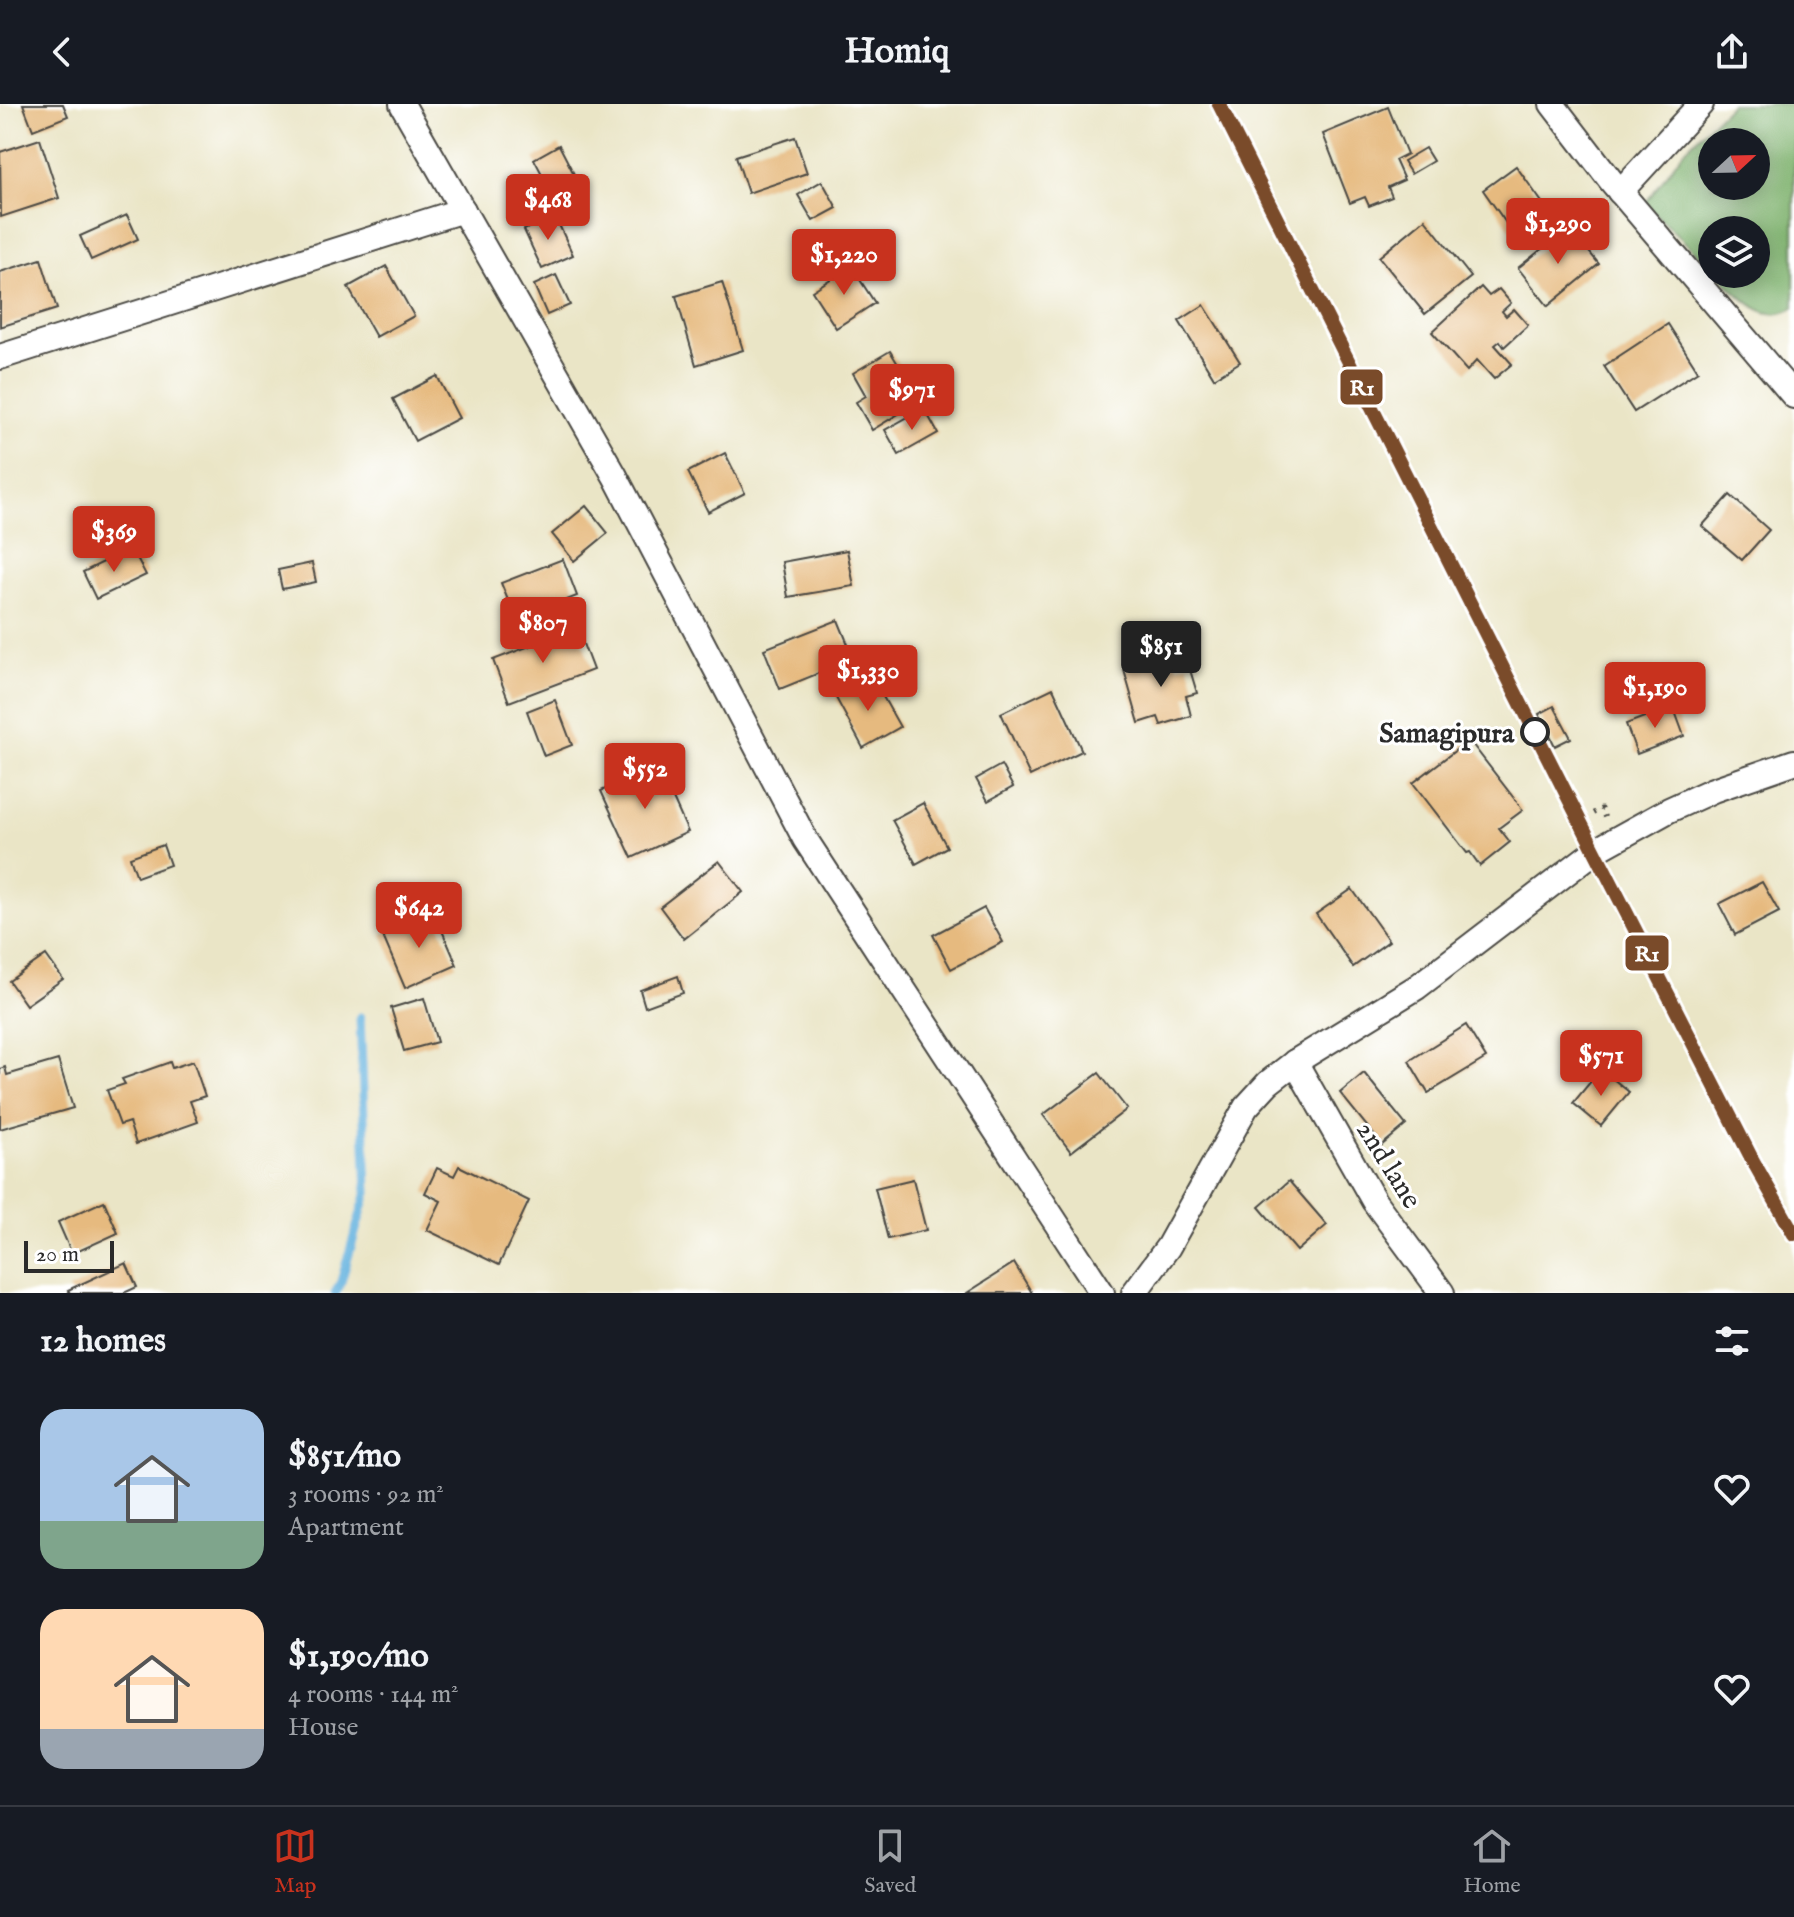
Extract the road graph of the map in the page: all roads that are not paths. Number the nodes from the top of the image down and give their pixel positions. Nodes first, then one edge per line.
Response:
1 (402, 104) edge
2 (1552, 104) edge
3 (1701, 104) edge
4 (1620, 192) junction
5 (463, 210) junction
6 (0, 357) edge
7 (1794, 396) edge
8 (1794, 762) edge
9 (1295, 1062) junction
10 (1102, 1293) edge
11 (1134, 1293) edge
12 (1442, 1293) edge

1 - 5 street
2 - 4 street
3 - 4 street
4 - 7 street
5 - 6 street
5 - 10 street
8 - 9 street
9 - 11 street
9 - 12 street, 2nd lane

